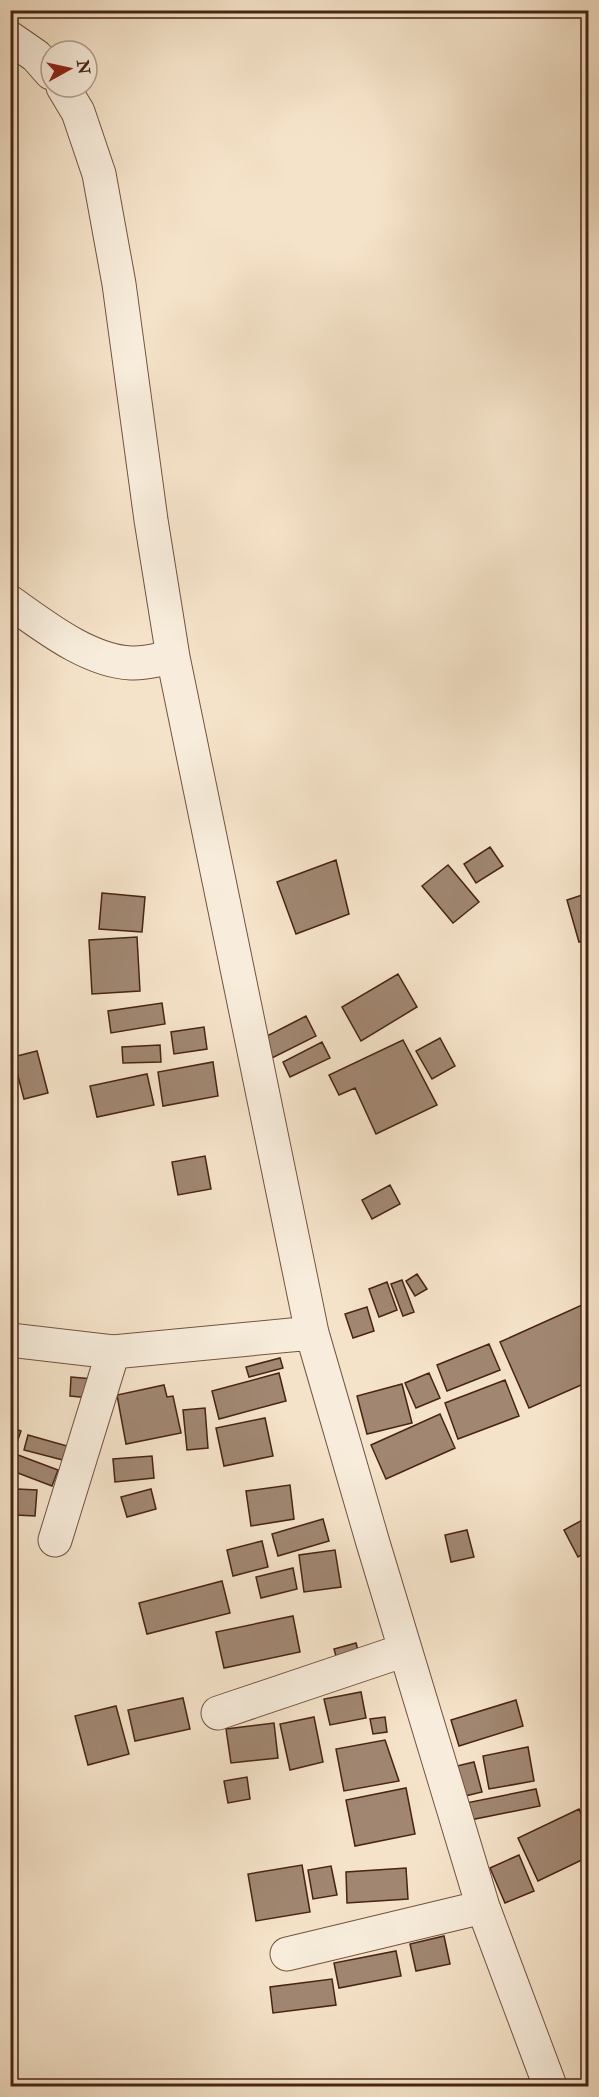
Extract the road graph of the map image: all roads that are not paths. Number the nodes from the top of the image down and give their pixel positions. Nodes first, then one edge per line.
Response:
1 (10, 38) edge
2 (39, 59) edge
3 (70, 99) edge
4 (10, 602) edge
5 (173, 657) junction
6 (312, 1333) junction
7 (10, 1340) edge
8 (113, 1352) junction
9 (55, 1540) dead end
10 (405, 1650) junction
11 (218, 1713) dead end
12 (483, 1906) junction
13 (287, 1954) dead end
14 (550, 2086) edge

1 - 2 street
3 - 5 street
4 - 5 street
5 - 6 street
6 - 8 street
6 - 10 street
7 - 8 street
8 - 9 street
10 - 11 street
10 - 12 street
12 - 13 street
12 - 14 street

